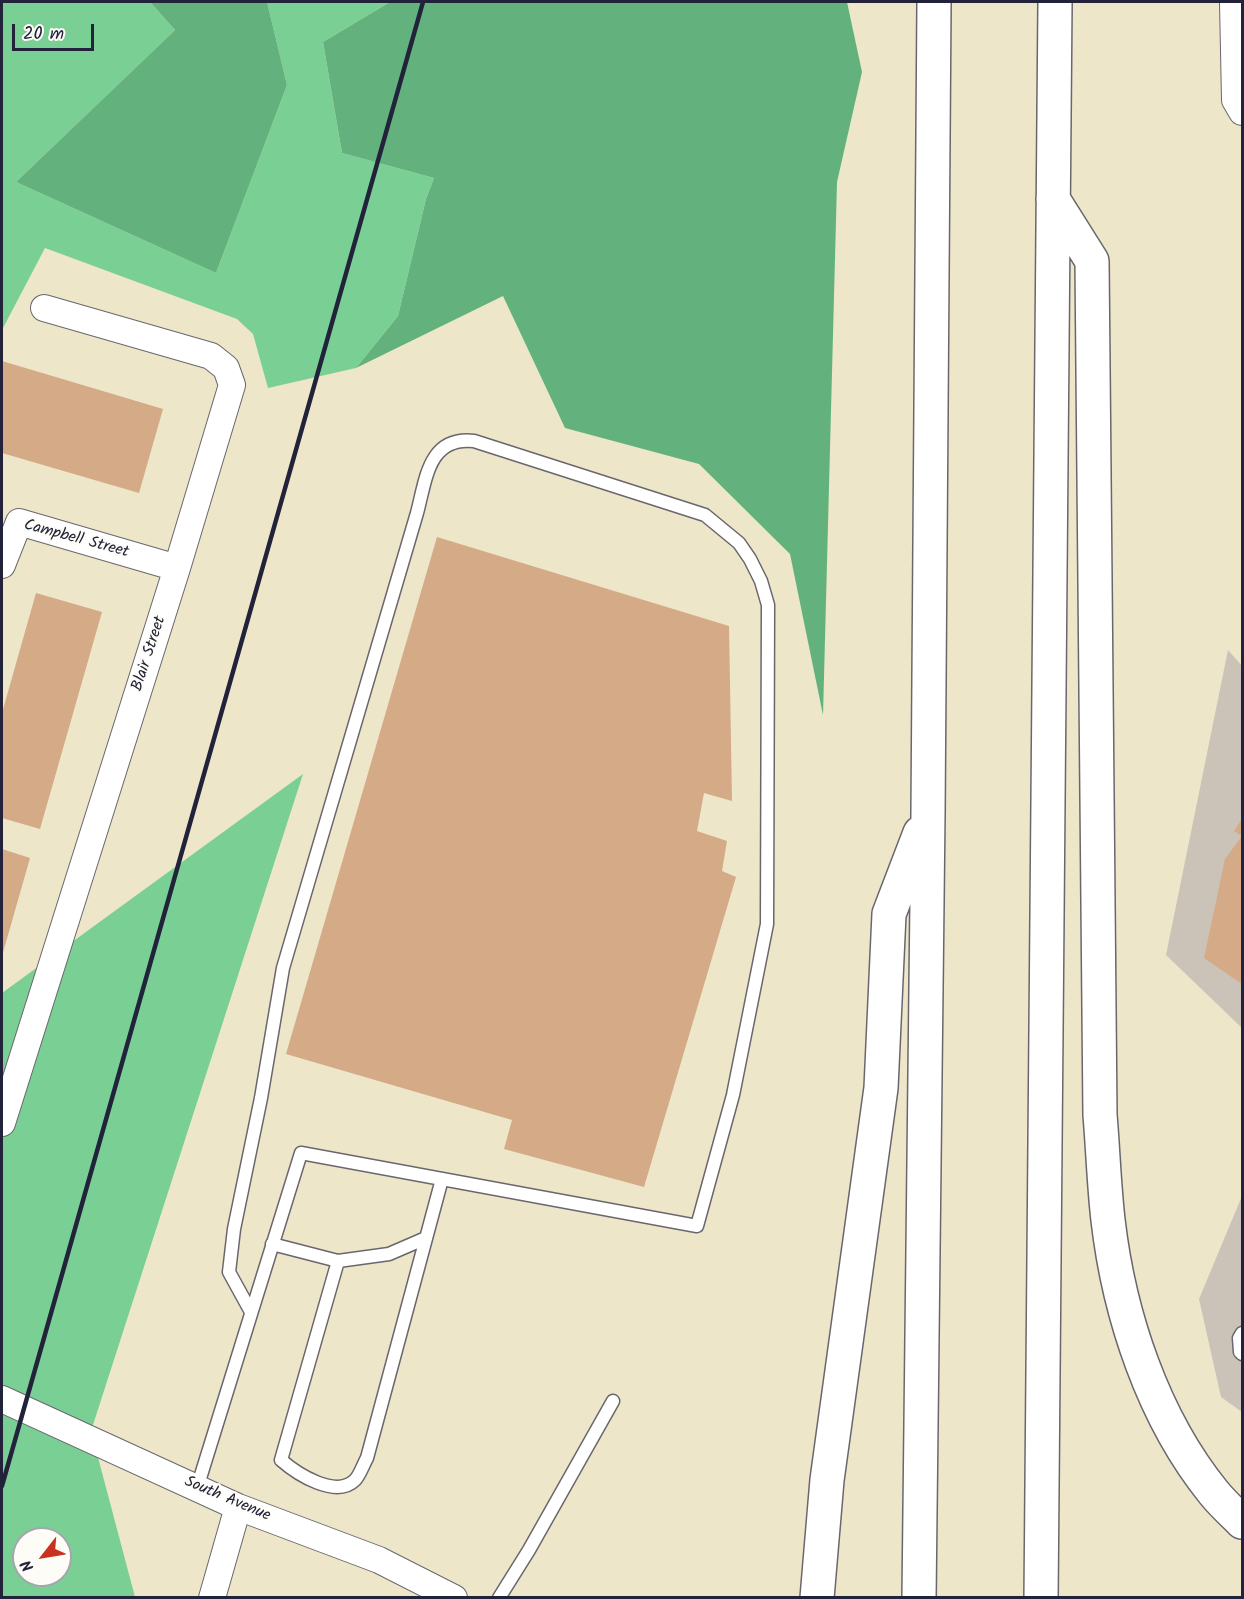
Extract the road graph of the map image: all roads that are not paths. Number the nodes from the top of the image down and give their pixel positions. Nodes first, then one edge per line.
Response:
1 (934, 2) edge
2 (1055, 2) edge
3 (1233, 2) edge
4 (1242, 112) edge
5 (1053, 199) junction
6 (44, 308) dead end
7 (2, 565) edge
8 (177, 568) junction
9 (928, 813) junction
10 (2, 1123) edge
11 (442, 1179) junction
12 (426, 1238) junction
13 (272, 1244) junction
14 (338, 1262) junction
15 (251, 1312) junction
16 (1242, 1333) edge
17 (1242, 1354) edge
18 (2, 1399) edge
19 (613, 1401) dead end
20 (197, 1488) junction
21 (238, 1507) junction
22 (1242, 1522) edge
23 (212, 1598) edge
24 (454, 1598) edge
25 (500, 1598) edge
26 (817, 1598) edge
27 (919, 1598) edge
28 (1041, 1598) edge

1 - 9 highway
2 - 5 highway
3 - 4 street
5 - 22 highway
5 - 28 highway
6 - 8 street, Blair Street
7 - 8 street, Campbell Street
8 - 10 street, Blair Street
9 - 26 highway
9 - 27 highway
11 - 12 lane
11 - 13 lane
11 - 15 lane
12 - 14 lane
12 - 14 lane
13 - 14 lane
13 - 15 lane
15 - 20 lane
16 - 17 lane
18 - 20 street, South Avenue
19 - 25 lane
20 - 21 street, South Avenue
21 - 23 street
21 - 24 street, South Avenue

